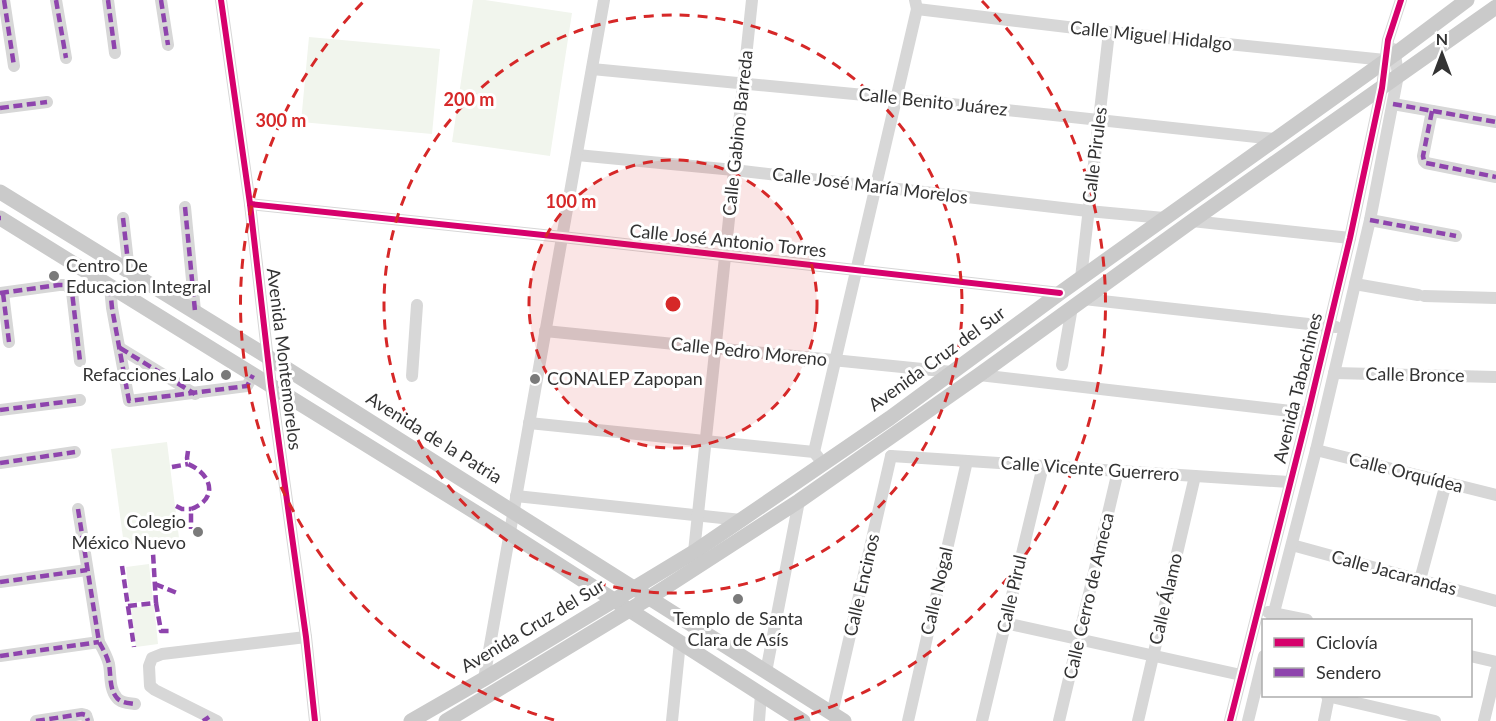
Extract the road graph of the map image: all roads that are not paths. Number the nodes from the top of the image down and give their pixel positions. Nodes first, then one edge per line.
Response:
1 (4, 0) edge
2 (56, 0) edge
3 (108, 0) edge
4 (161, 0) edge
5 (221, 0) edge
6 (604, 0) edge
7 (753, 0) edge
8 (1401, 0) edge
9 (1467, 0) edge
10 (916, 4) edge
11 (1496, 7) edge
12 (1109, 32) junction
13 (168, 45) dead end
14 (1390, 51) junction
15 (115, 53) dead end
16 (66, 58) dead end
17 (14, 66) dead end
18 (592, 69) junction
19 (1398, 75) junction
20 (744, 83) junction
21 (1382, 88) junction
22 (896, 98) junction
23 (47, 102) dead end
24 (1393, 104) junction
25 (0, 108) edge
26 (1432, 111) junction
27 (1099, 120) junction
28 (1496, 122) edge
29 (1274, 139) junction
30 (577, 154) junction
31 (734, 170) junction
32 (1496, 177) edge
33 (875, 187) junction
34 (0, 192) edge
35 (250, 204) junction
36 (184, 207) dead end
37 (1088, 211) junction
38 (0, 218) edge
39 (123, 218) dead end
40 (1164, 218) junction
41 (1370, 220) junction
42 (1192, 221) junction
43 (1456, 236) dead end
44 (562, 237) junction
45 (1350, 238) junction
46 (725, 256) junction
47 (856, 270) junction
48 (129, 271) junction
49 (1081, 278) junction
50 (1355, 284) junction
51 (110, 286) junction
52 (2, 293) edge
53 (1060, 293) junction
54 (1496, 298) edge
55 (1078, 303) junction
56 (417, 305) dead end
57 (195, 311) junction
58 (1329, 326) junction
59 (1345, 328) junction
60 (545, 331) junction
61 (9, 342) dead end
62 (120, 348) junction
63 (716, 348) junction
64 (268, 357) junction
65 (80, 361) dead end
66 (835, 361) junction
67 (1062, 364) dead end
68 (952, 372) junction
69 (1334, 373) junction
70 (254, 375) junction
71 (979, 375) junction
72 (412, 376) dead end
73 (1496, 377) edge
74 (271, 386) junction
75 (195, 394) junction
76 (80, 400) dead end
77 (0, 410) edge
78 (1308, 413) junction
79 (529, 423) junction
80 (705, 441) junction
81 (878, 446) junction
82 (1316, 450) junction
83 (75, 452) dead end
84 (891, 456) junction
85 (818, 458) junction
86 (967, 461) junction
87 (0, 463) edge
88 (1043, 466) junction
89 (1118, 471) junction
90 (1195, 476) junction
91 (1289, 482) junction
92 (1446, 483) junction
93 (1496, 495) edge
94 (799, 501) junction
95 (515, 503) junction
96 (78, 508) dead end
97 (698, 516) junction
98 (741, 520) junction
99 (509, 533) junction
100 (1292, 544) junction
101 (694, 552) junction
102 (87, 570) junction
103 (1420, 580) junction
104 (0, 582) edge
105 (633, 589) junction
106 (649, 598) junction
107 (614, 600) junction
108 (1496, 601) edge
109 (1258, 609) junction
110 (630, 610) junction
111 (1273, 617) edge
112 (1290, 619) edge
113 (1005, 623) junction
114 (306, 637) junction
115 (1079, 639) junction
116 (99, 642) junction
117 (680, 642) junction
118 (0, 656) edge
119 (1153, 656) junction
120 (1472, 656) edge
121 (1496, 662) edge
122 (1496, 671) edge
123 (766, 672) junction
124 (1241, 675) junction
125 (484, 679) junction
126 (1261, 680) edge
127 (761, 694) junction
128 (1328, 697) edge
129 (1331, 697) edge
130 (135, 704) dead end
131 (466, 715) edge
132 (838, 717) edge
133 (1404, 718) edge
134 (81, 719) edge
135 (210, 720) edge
136 (36, 721) edge
137 (315, 721) edge
138 (411, 721) edge
139 (446, 721) edge
140 (672, 721) edge
141 (759, 721) edge
142 (803, 721) edge
143 (908, 721) edge
144 (982, 721) edge
145 (1059, 721) edge
146 (1138, 721) edge
147 (1230, 721) edge
148 (1248, 721) edge
149 (1324, 721) edge
150 (1435, 721) edge
151 (1484, 721) edge

1 - 17 street
2 - 16 street
3 - 15 street
4 - 13 street
5 - 35 street, Avenida Montemorelos
6 - 18 street
7 - 20 street, Calle Gabino Barreda
8 - 14 street
9 - 14 main road, Avenida Cruz del Sur
10 - 12 street, Calle Miguel Hidalgo
10 - 22 street
11 - 19 main road, Avenida Cruz del Sur
12 - 14 street, Calle Miguel Hidalgo
12 - 27 street, Calle Pirules
14 - 19 street, Avenida Tabachines
14 - 21 street, Avenida Tabachines
14 - 29 main road, Avenida Cruz del Sur
18 - 20 street, Calle Benito Juárez
18 - 30 street
19 - 21 main road, Avenida Cruz del Sur
19 - 24 street, Avenida Tabachines
20 - 22 street, Calle Benito Juárez
20 - 31 street, Calle Gabino Barreda
21 - 42 main road, Avenida Cruz del Sur
21 - 45 street, Avenida Tabachines
22 - 27 street, Calle Benito Juárez
22 - 33 street
23 - 25 street
24 - 26 street
24 - 41 street, Avenida Tabachines
26 - 28 street
26 - 32 street
27 - 29 street, Calle Benito Juárez
27 - 37 street, Calle Pirules
29 - 40 main road, Avenida Cruz del Sur
30 - 31 street, Calle José María Morelos
30 - 44 street
31 - 33 street, Calle José María Morelos
31 - 46 street, Calle Gabino Barreda
33 - 37 street, Calle José María Morelos
33 - 47 street
34 - 48 main road, Avenida de la Patria
35 - 44 street, Calle José Antonio Torres
35 - 64 street, Avenida Montemorelos
36 - 57 street
37 - 40 street, Calle José María Morelos
37 - 49 street, Calle Pirules
38 - 51 main road
39 - 48 street
40 - 49 main road, Avenida Cruz del Sur
41 - 43 street
41 - 50 street, Avenida Tabachines
42 - 45 street
42 - 55 main road, Avenida Cruz del Sur
44 - 46 street, Calle José Antonio Torres
44 - 60 street
45 - 58 street, Avenida Tabachines
46 - 47 street, Calle José Antonio Torres
46 - 63 street, Calle Gabino Barreda
47 - 53 street, Calle José Antonio Torres
47 - 66 street
48 - 57 main road, Avenida de la Patria
49 - 53 main road, Avenida Cruz del Sur
50 - 54 street
50 - 59 street, Avenida Tabachines
51 - 62 street
51 - 70 main road
52 - 61 street
52 - 65 street
53 - 68 main road, Avenida Cruz del Sur
55 - 58 street
55 - 67 street
55 - 71 main road, Avenida Cruz del Sur
56 - 72 street
57 - 64 main road, Avenida de la Patria
58 - 59 street
58 - 78 street, Avenida Tabachines
59 - 69 street, Avenida Tabachines
60 - 63 street, Calle Pedro Moreno
60 - 79 street
62 - 75 street
62 - 75 street
63 - 66 street, Calle Pedro Moreno
63 - 80 street, Calle Gabino Barreda
64 - 74 street, Avenida Montemorelos
64 - 95 main road, Avenida de la Patria
66 - 68 street, Calle Pedro Moreno
66 - 85 street
68 - 85 main road, Avenida Cruz del Sur
69 - 73 street, Calle Bronce
69 - 82 street, Avenida Tabachines
70 - 74 main road
70 - 75 street
71 - 78 street
71 - 81 main road, Avenida Cruz del Sur
74 - 99 main road
74 - 114 street, Avenida Montemorelos
76 - 77 street
78 - 91 street, Avenida Tabachines
79 - 80 street
79 - 95 street
80 - 85 street
80 - 97 street, Calle Gabino Barreda
81 - 84 street
81 - 94 main road, Avenida Cruz del Sur
82 - 92 street, Calle Orquídea
82 - 100 street, Avenida Tabachines
83 - 87 street
84 - 86 street, Calle Vicente Guerrero
84 - 132 street, Calle Encinos
85 - 98 main road, Avenida Cruz del Sur
86 - 88 street, Calle Vicente Guerrero
86 - 143 street, Calle Nogal
88 - 89 street, Calle Vicente Guerrero
88 - 113 street, Calle Pirul
89 - 90 street, Calle Vicente Guerrero
89 - 115 street, Calle Cerro de Ameca
90 - 91 street, Calle Vicente Guerrero
90 - 119 street, Calle Álamo
91 - 109 street, Avenida Tabachines
92 - 93 street, Calle Orquídea
92 - 103 street
94 - 106 main road, Avenida Cruz del Sur
94 - 123 street
95 - 97 street
95 - 99 street
95 - 105 main road, Avenida de la Patria
96 - 102 street
97 - 98 street
97 - 101 street, Calle Gabino Barreda
98 - 101 main road, Avenida Cruz del Sur
99 - 107 main road
99 - 125 street
100 - 103 street, Calle Jacarandas
100 - 111 street, Avenida Tabachines
101 - 105 main road, Avenida Cruz del Sur
102 - 104 street
102 - 116 street
103 - 108 street, Calle Jacarandas
105 - 106 main road, Avenida de la Patria
105 - 107 main road, Avenida Cruz del Sur
106 - 110 main road, Avenida Cruz del Sur
106 - 123 main road, Avenida de la Patria
107 - 110 main road
107 - 125 main road, Avenida Cruz del Sur
109 - 111 street
109 - 124 street, Avenida Tabachines
110 - 117 main road
110 - 131 main road, Avenida Cruz del Sur
111 - 112 street
113 - 115 street
113 - 144 street, Calle Pirul
114 - 135 street
114 - 137 street, Avenida Montemorelos
115 - 119 street
115 - 145 street, Calle Cerro de Ameca
116 - 118 street
116 - 130 street
117 - 127 main road
117 - 140 street
119 - 124 street
119 - 146 street, Calle Álamo
120 - 121 street
122 - 151 street
123 - 132 main road, Avenida de la Patria
124 - 147 street, Avenida Tabachines
125 - 138 main road, Avenida Cruz del Sur
126 - 148 street
127 - 141 street
127 - 142 main road
128 - 149 street
129 - 133 street
131 - 139 main road, Avenida Cruz del Sur
133 - 150 street
134 - 136 street

